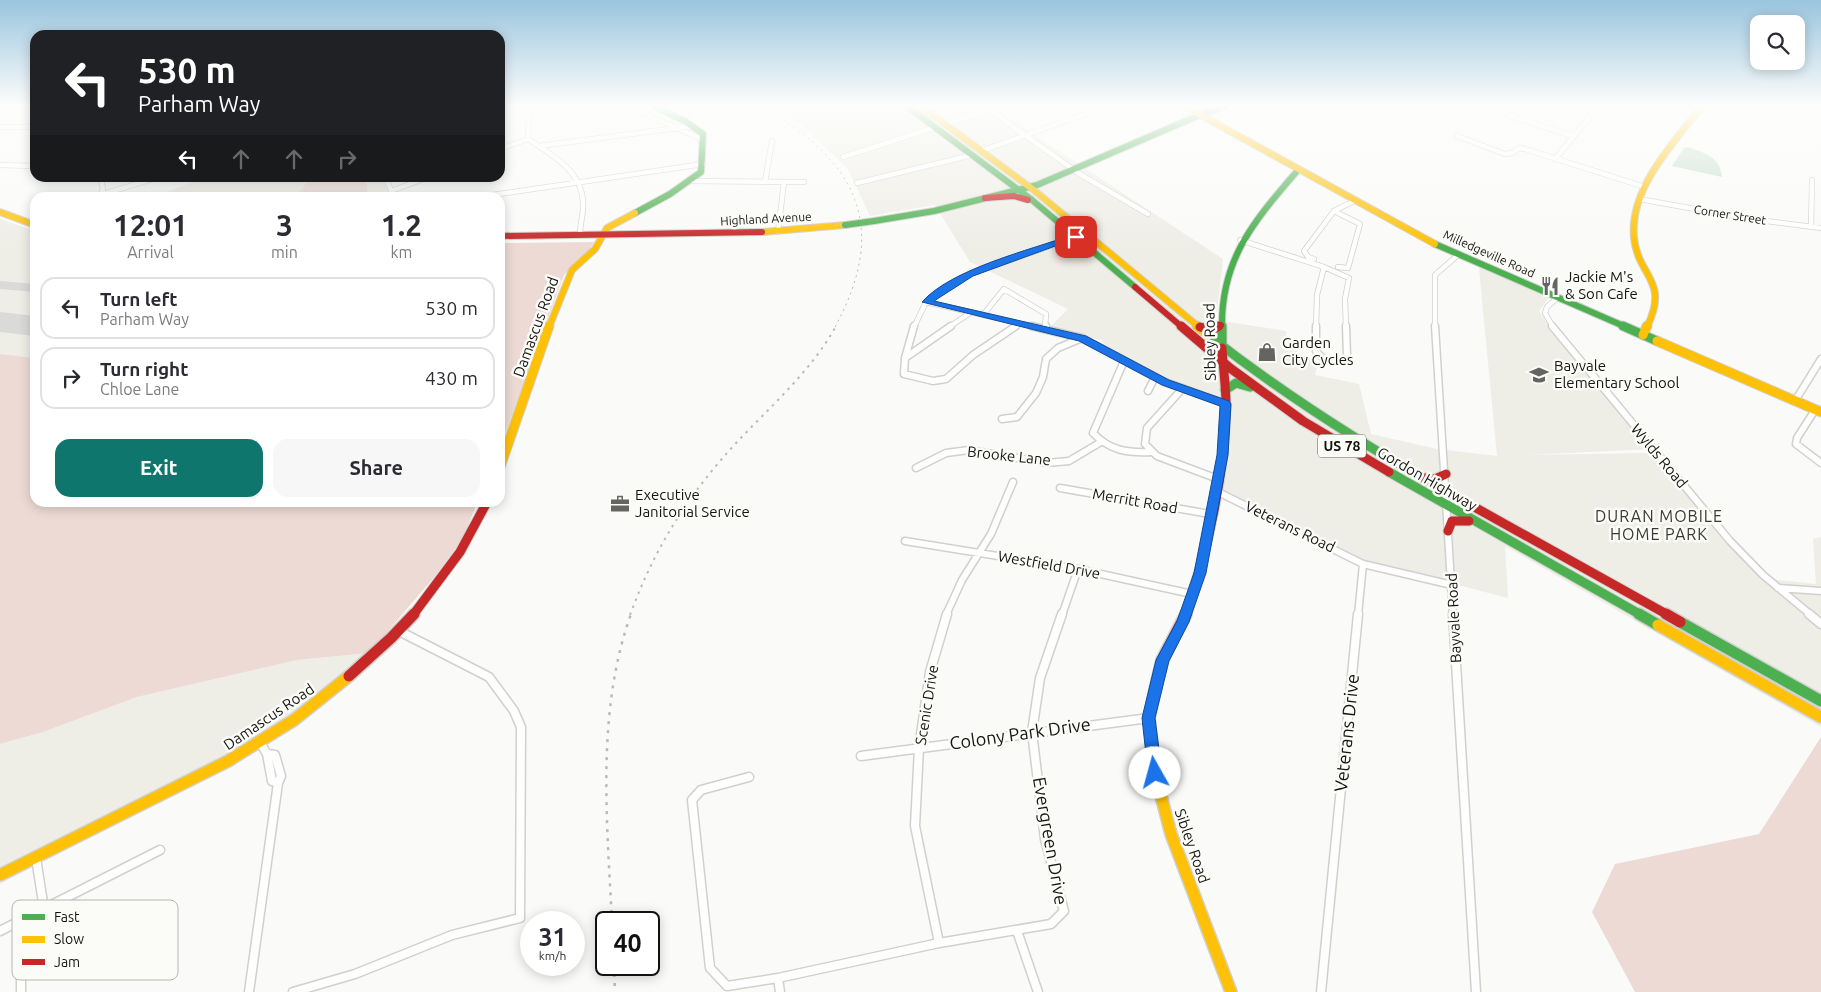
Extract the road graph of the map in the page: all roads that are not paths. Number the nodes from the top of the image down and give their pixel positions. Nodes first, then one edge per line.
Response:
1 (548, 153) edge
2 (703, 153) edge
3 (770, 153) edge
4 (855, 153) edge
5 (984, 153) edge
6 (1052, 153) edge
7 (1114, 153) edge
8 (1268, 153) edge
9 (1538, 153) edge
10 (1559, 153) edge
11 (1669, 153) edge
12 (972, 154) joint
13 (843, 157) dead end
14 (1555, 159) junction
15 (703, 164) junction
16 (0, 165) edge
17 (30, 166) edge
18 (1075, 170) junction
19 (1298, 170) junction
20 (1812, 180) dead end
21 (578, 181) junction
22 (690, 181) junction
23 (143, 182) edge
24 (388, 182) edge
25 (415, 182) edge
26 (765, 182) junction
27 (784, 182) junction
28 (804, 182) dead end
29 (857, 183) dead end
30 (1029, 187) junction
31 (1645, 187) junction
32 (1018, 189) junction
33 (391, 191) joint
34 (111, 192) edge
35 (505, 193) edge
36 (985, 198) junction
37 (1639, 199) junction
38 (1354, 201) junction
39 (1038, 205) junction
40 (1334, 211) junction
41 (0, 212) edge
42 (1148, 214) dead end
43 (30, 223) edge
44 (1811, 226) junction
45 (1821, 228) edge
46 (778, 232) junction
47 (580, 234) junction
48 (602, 234) junction
49 (505, 236) edge
50 (1076, 237) junction
51 (1240, 240) junction
52 (1458, 255) junction
53 (1324, 267) junction
54 (1557, 298) junction
55 (926, 302) junction
56 (970, 314) junction
57 (983, 315) junction
58 (1020, 324) junction
59 (1196, 325) junction
60 (1222, 325) junction
61 (1045, 329) junction
62 (1643, 335) junction
63 (1082, 338) junction
64 (1222, 347) junction
65 (905, 358) junction
66 (1821, 360) edge
67 (1124, 361) junction
68 (1223, 361) junction
69 (1154, 377) junction
70 (1183, 388) junction
71 (1225, 390) junction
72 (1148, 391) dead end
73 (1265, 394) junction
74 (1795, 401) junction
75 (1226, 404) junction
76 (1818, 411) edge
77 (1002, 419) dead end
78 (1100, 442) junction
79 (1151, 452) junction
80 (505, 454) edge
81 (1821, 463) edge
82 (916, 468) dead end
83 (1446, 474) junction
84 (1419, 476) junction
85 (1218, 478) junction
86 (1013, 482) dead end
87 (1060, 488) dead end
88 (1216, 491) junction
89 (1446, 492) junction
90 (1447, 506) junction
91 (485, 507) edge
92 (1210, 514) junction
93 (1483, 526) junction
94 (1448, 531) junction
95 (905, 541) dead end
96 (980, 553) junction
97 (1364, 564) junction
98 (1078, 569) junction
99 (1452, 585) junction
100 (1778, 588) junction
101 (1821, 591) edge
102 (1192, 594) junction
103 (1821, 624) edge
104 (399, 631) junction
105 (1821, 701) edge
106 (1821, 717) edge
107 (1148, 718) junction
108 (1032, 732) junction
109 (260, 742) junction
110 (920, 748) junction
111 (861, 756) dead end
112 (749, 776) dead end
113 (160, 850) dead end
114 (36, 858) junction
115 (0, 875) edge
116 (43, 900) edge
117 (62, 900) edge
118 (12, 925) edge
119 (0, 931) edge
120 (1017, 931) junction
121 (939, 943) junction
122 (778, 978) junction
123 (249, 992) edge
124 (293, 992) edge
125 (780, 992) edge
126 (1038, 992) edge
127 (1231, 992) edge
128 (1320, 992) edge
129 (1476, 992) edge

1 - 21 street
2 - 15 main road
3 - 26 street
4 - 13 street
5 - 30 main road, Gordon Highway / US 78
6 - 18 street
7 - 18 main road, Highland Avenue
8 - 19 main road, Milledgeville Road
9 - 14 street
10 - 14 street
11 - 31 main road
12 - 29 street
12 - 32 main road, Gordon Highway / US 78
14 - 31 street
15 - 21 street
15 - 22 main road
16 - 17 street
18 - 30 main road, Highland Avenue
18 - 42 street
19 - 38 main road, Milledgeville Road
19 - 51 main road, Sibley Road
20 - 44 street
21 - 35 street
21 - 47 street
22 - 26 street
22 - 48 main road
23 - 34 street
24 - 33 street
25 - 33 street
26 - 27 street
27 - 28 street
27 - 46 street
30 - 32 main road, Highland Avenue
30 - 59 main road, Gordon Highway / US 78
31 - 37 main road
32 - 36 main road, Highland Avenue
32 - 39 main road, Gordon Highway / US 78
36 - 39 main road
36 - 46 main road, Highland Avenue, bridge
37 - 44 street, Corner Street
37 - 62 main road
38 - 40 street
38 - 52 main road, Milledgeville Road
39 - 50 main road, Gordon Highway / US 78
40 - 40 street
41 - 43 main road
44 - 45 street, Corner Street
46 - 48 main road, Highland Avenue
47 - 48 main road, Highland Avenue
47 - 49 main road, Highland Avenue
48 - 80 main road, Damascus Road
50 - 55 street
50 - 68 main road, Gordon Highway / US 78
51 - 53 street
51 - 60 main road, Sibley Road
52 - 54 main road, Milledgeville Road
52 - 83 street, Bayvale Road
53 - 53 street
54 - 62 main road, Milledgeville Road
54 - 100 street, Wylds Road
55 - 56 street
55 - 65 street
56 - 57 street
56 - 65 street
57 - 58 street
57 - 61 street
58 - 61 street
58 - 65 street
59 - 60 main road
59 - 64 main road, Gordon Highway / US 78
60 - 64 main road, Sibley Road
61 - 63 street
62 - 74 main road, Milledgeville Road
63 - 67 street
63 - 77 street
64 - 68 main road, Sibley Road
64 - 84 main road, Gordon Highway / US 78
66 - 74 street
67 - 69 street
67 - 78 street
68 - 71 main road, Sibley Road
68 - 73 main road, Gordon Highway / US 78
69 - 70 street
69 - 72 street
70 - 75 street
70 - 79 street
71 - 73 main road
71 - 75 main road, Sibley Road
73 - 90 main road, Gordon Highway / US 78
74 - 76 main road, Milledgeville Road
75 - 85 main road, Sibley Road
76 - 81 street
78 - 79 street
78 - 82 street, Brooke Lane
79 - 85 street
83 - 84 main road
83 - 89 street, Bayvale Road
84 - 89 main road, Gordon Highway / US 78
85 - 88 main road, Sibley Road
86 - 96 street, Scenic Drive
87 - 92 street, Merritt Road
88 - 92 main road, Sibley Road
88 - 97 street, Veterans Road
89 - 90 street, Bayvale Road
89 - 105 main road, Gordon Highway / US 78
90 - 93 main road, Gordon Highway / US 78
90 - 94 street, Bayvale Road
91 - 104 main road, Damascus Road
92 - 102 main road, Sibley Road
93 - 94 main road
93 - 106 main road, Gordon Highway / US 78
94 - 99 street, Bayvale Road
95 - 96 street, Westfield Drive
96 - 98 street, Westfield Drive
96 - 110 street, Scenic Drive
97 - 99 street
97 - 128 street, Veterans Drive
98 - 102 street, Westfield Drive
98 - 108 street, Evergreen Drive
99 - 129 street, Bayvale Road
100 - 101 street
100 - 103 street, Wylds Road
102 - 107 main road, Sibley Road
104 - 109 main road, Damascus Road
104 - 124 street
107 - 108 street, Colony Park Drive
107 - 127 main road, Sibley Road
108 - 110 street, Colony Park Drive
108 - 120 street, Evergreen Drive
109 - 114 main road, Damascus Road
109 - 123 street
110 - 111 street, Colony Park Drive
110 - 121 street, Scenic Drive
112 - 122 street, Evergreen Drive
113 - 117 street
114 - 115 main road, Damascus Road
114 - 116 street
118 - 119 street
120 - 121 street, Evergreen Drive
120 - 126 street
121 - 122 street, Evergreen Drive
122 - 125 street

